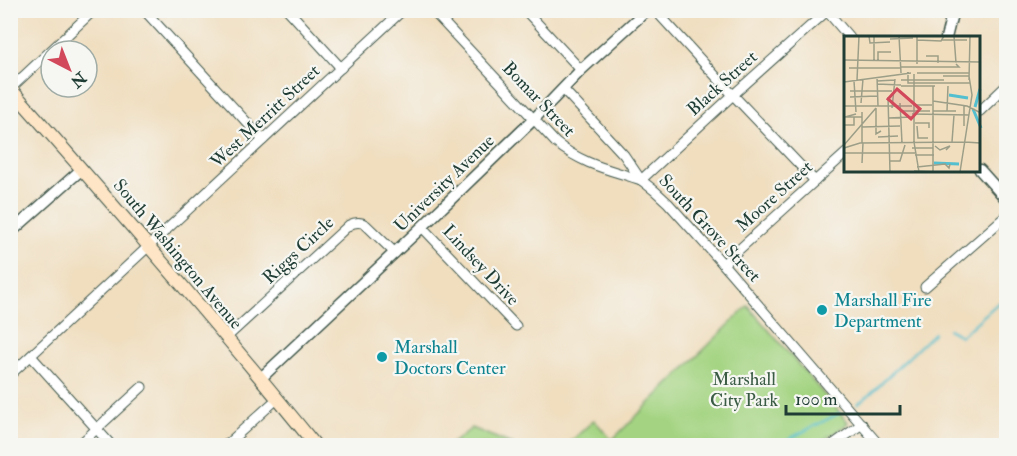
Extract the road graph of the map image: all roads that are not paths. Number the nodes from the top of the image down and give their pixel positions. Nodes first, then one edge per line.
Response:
1 (94, 10) edge
2 (144, 10) edge
3 (288, 10) edge
4 (402, 10) edge
5 (432, 10) edge
6 (525, 10) edge
7 (647, 10) edge
8 (655, 10) edge
9 (953, 10) edge
10 (826, 11) edge
11 (848, 36) edge
12 (946, 36) edge
13 (341, 68) junction
14 (581, 70) junction
15 (1006, 86) edge
16 (10, 88) edge
17 (562, 89) junction
18 (733, 95) junction
19 (981, 110) edge
20 (534, 119) junction
21 (263, 140) junction
22 (844, 155) edge
23 (82, 169) junction
24 (981, 171) edge
25 (640, 180) junction
26 (815, 181) junction
27 (1006, 199) edge
28 (1006, 216) edge
29 (423, 227) junction
30 (10, 233) edge
31 (149, 246) junction
32 (395, 253) junction
33 (723, 264) junction
34 (926, 287) dead end
35 (516, 326) dead end
36 (226, 338) junction
37 (31, 356) junction
38 (10, 375) edge
39 (261, 378) junction
40 (142, 387) dead end
41 (278, 398) junction
42 (862, 424) junction
43 (97, 428) junction
44 (78, 446) edge
45 (112, 446) edge
46 (225, 446) edge
47 (316, 446) edge
48 (831, 446) edge
49 (880, 446) edge

1 - 16 street
2 - 21 street
3 - 13 street
4 - 13 street, West Merritt Street
5 - 20 street, Bomar Street
6 - 14 street
7 - 14 street, University Avenue
8 - 18 street
9 - 12 street
10 - 11 street
10 - 18 street, Black Street
13 - 21 street, West Merritt Street
14 - 17 street, University Avenue
15 - 19 street
16 - 23 main road, South Washington Avenue
17 - 20 street, University Avenue
17 - 25 street, South Grove Street
18 - 25 street, Black Street
18 - 26 street
20 - 25 street, Bomar Street
20 - 29 street, University Avenue
21 - 31 street, West Merritt Street
22 - 26 street, Moore Street
23 - 30 street
23 - 31 main road, South Washington Avenue
24 - 27 street
25 - 33 street, South Grove Street
26 - 33 street, Moore Street
28 - 34 street
29 - 32 street, University Avenue
29 - 35 street, Lindsey Drive
31 - 36 main road, South Washington Avenue
31 - 37 street, West Merritt Street
32 - 36 street, Riggs Circle
32 - 39 street, University Avenue
33 - 42 street, South Grove Street
36 - 39 main road, South Washington Avenue
37 - 38 street, West Merritt Street
37 - 43 street
39 - 41 main road, South Washington Avenue
40 - 43 street
41 - 46 street
41 - 47 main road, South Washington Avenue
42 - 48 street
42 - 49 street, South Grove Street
43 - 44 street
43 - 45 street

